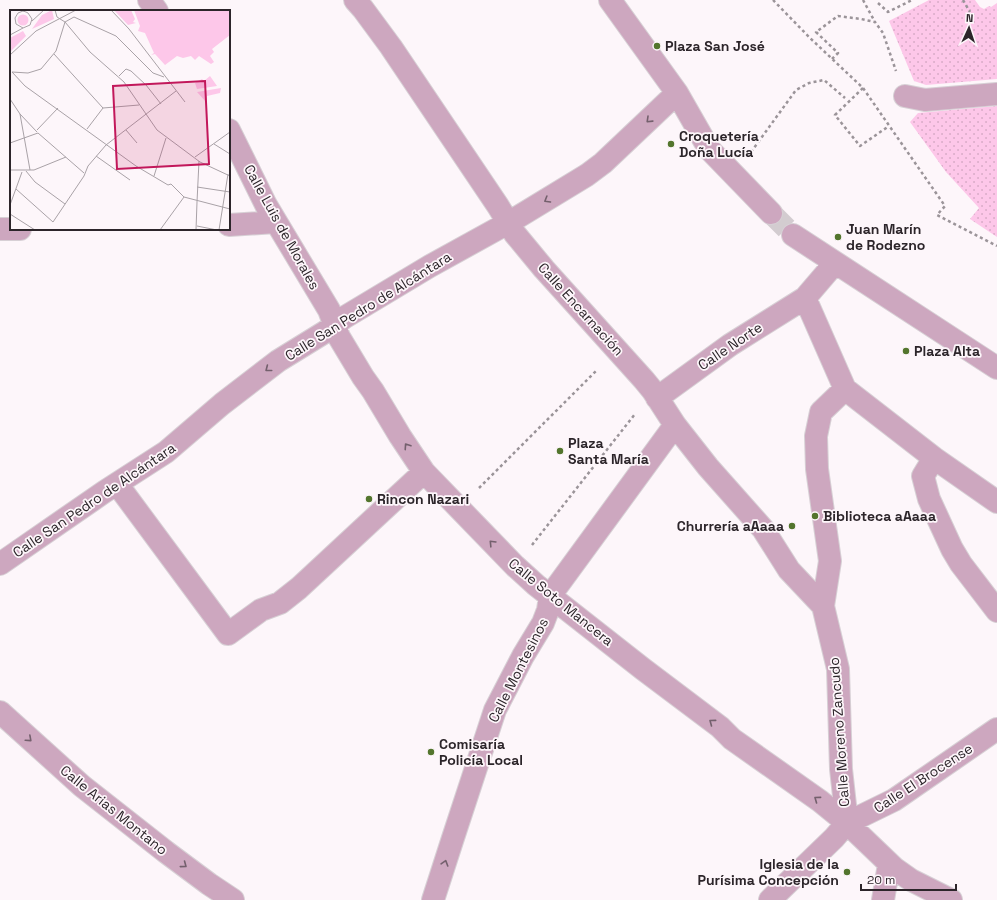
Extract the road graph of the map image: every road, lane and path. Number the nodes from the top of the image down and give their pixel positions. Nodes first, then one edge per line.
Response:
1 (149, 0) edge
2 (355, 0) edge
3 (610, 0) edge
4 (773, 0) edge
5 (864, 0) edge
6 (912, 0) edge
7 (963, 0) edge
8 (878, 3) dead end
9 (156, 10) edge
10 (970, 12) dead end
11 (875, 22) junction
12 (832, 59) junction
13 (863, 88) junction
14 (677, 93) junction
15 (997, 94) edge
16 (905, 96) joint
17 (845, 98) dead end
18 (889, 126) junction
19 (230, 132) edge
20 (732, 173) junction
21 (771, 213) tunnel mouth
22 (276, 222) junction
23 (508, 223) junction
24 (230, 226) edge
25 (793, 235) tunnel mouth
26 (997, 246) edge
27 (834, 263) junction
28 (805, 298) junction
29 (334, 324) junction
30 (997, 368) edge
31 (594, 373) dead end
32 (845, 389) junction
33 (657, 398) junction
34 (638, 410) dead end
35 (675, 425) junction
36 (934, 458) junction
37 (424, 472) junction
38 (117, 484) junction
39 (476, 492) dead end
40 (997, 502) edge
41 (528, 549) dead end
42 (0, 564) edge
43 (550, 596) junction
44 (823, 606) junction
45 (997, 611) edge
46 (0, 712) edge
47 (997, 729) edge
48 (847, 824) junction
49 (889, 864) junction
50 (233, 900) edge
51 (433, 900) edge
52 (770, 900) edge
53 (883, 900) edge
54 (951, 900) edge

1 - 9 street
2 - 23 street, Calle Encarnación
3 - 14 street
4 - 12 path
5 - 11 path
6 - 8 path
7 - 10 path
11 - 12 path
11 - 16 path
12 - 13 path
13 - 18 path
13 - 18 path
14 - 20 street
14 -> 23 street, Calle San Pedro de Alcántara
15 - 16 street
17 - 20 path
18 - 26 path
19 - 22 street, Calle Luis de Morales
20 - 21 street
22 - 24 street
22 - 29 street, Calle Luis de Morales
23 - 29 street, Calle San Pedro de Alcántara
23 - 33 street, Calle Encarnación
25 - 27 street
27 - 28 street, Calle Norte
27 - 30 street
28 - 32 street
28 - 33 street, Calle Norte
37 -> 29 street, Calle Soto Mancera
29 -> 38 street, Calle San Pedro de Alcántara
31 - 39 path
32 - 36 street
32 - 44 street, Calle Moreno Zancudo
33 - 35 street, Calle Encarnación
34 - 41 path
35 - 43 street, Calle Montesinos
35 - 44 street, Calle Encarnación
36 - 40 street
36 - 45 street
37 - 38 street
43 -> 37 street, Calle Soto Mancera
38 - 42 street, Calle San Pedro de Alcántara
48 -> 43 street, Calle Soto Mancera
51 -> 43 street, Calle Montesinos
44 - 48 street, Calle Moreno Zancudo
46 -> 50 street, Calle Arias Montano
47 - 48 street, Calle El Brocense
48 - 49 street, Calle Soto Mancera
48 - 52 street, Calle El Brocense
49 - 53 street
49 - 54 street, Calle Soto Mancera

